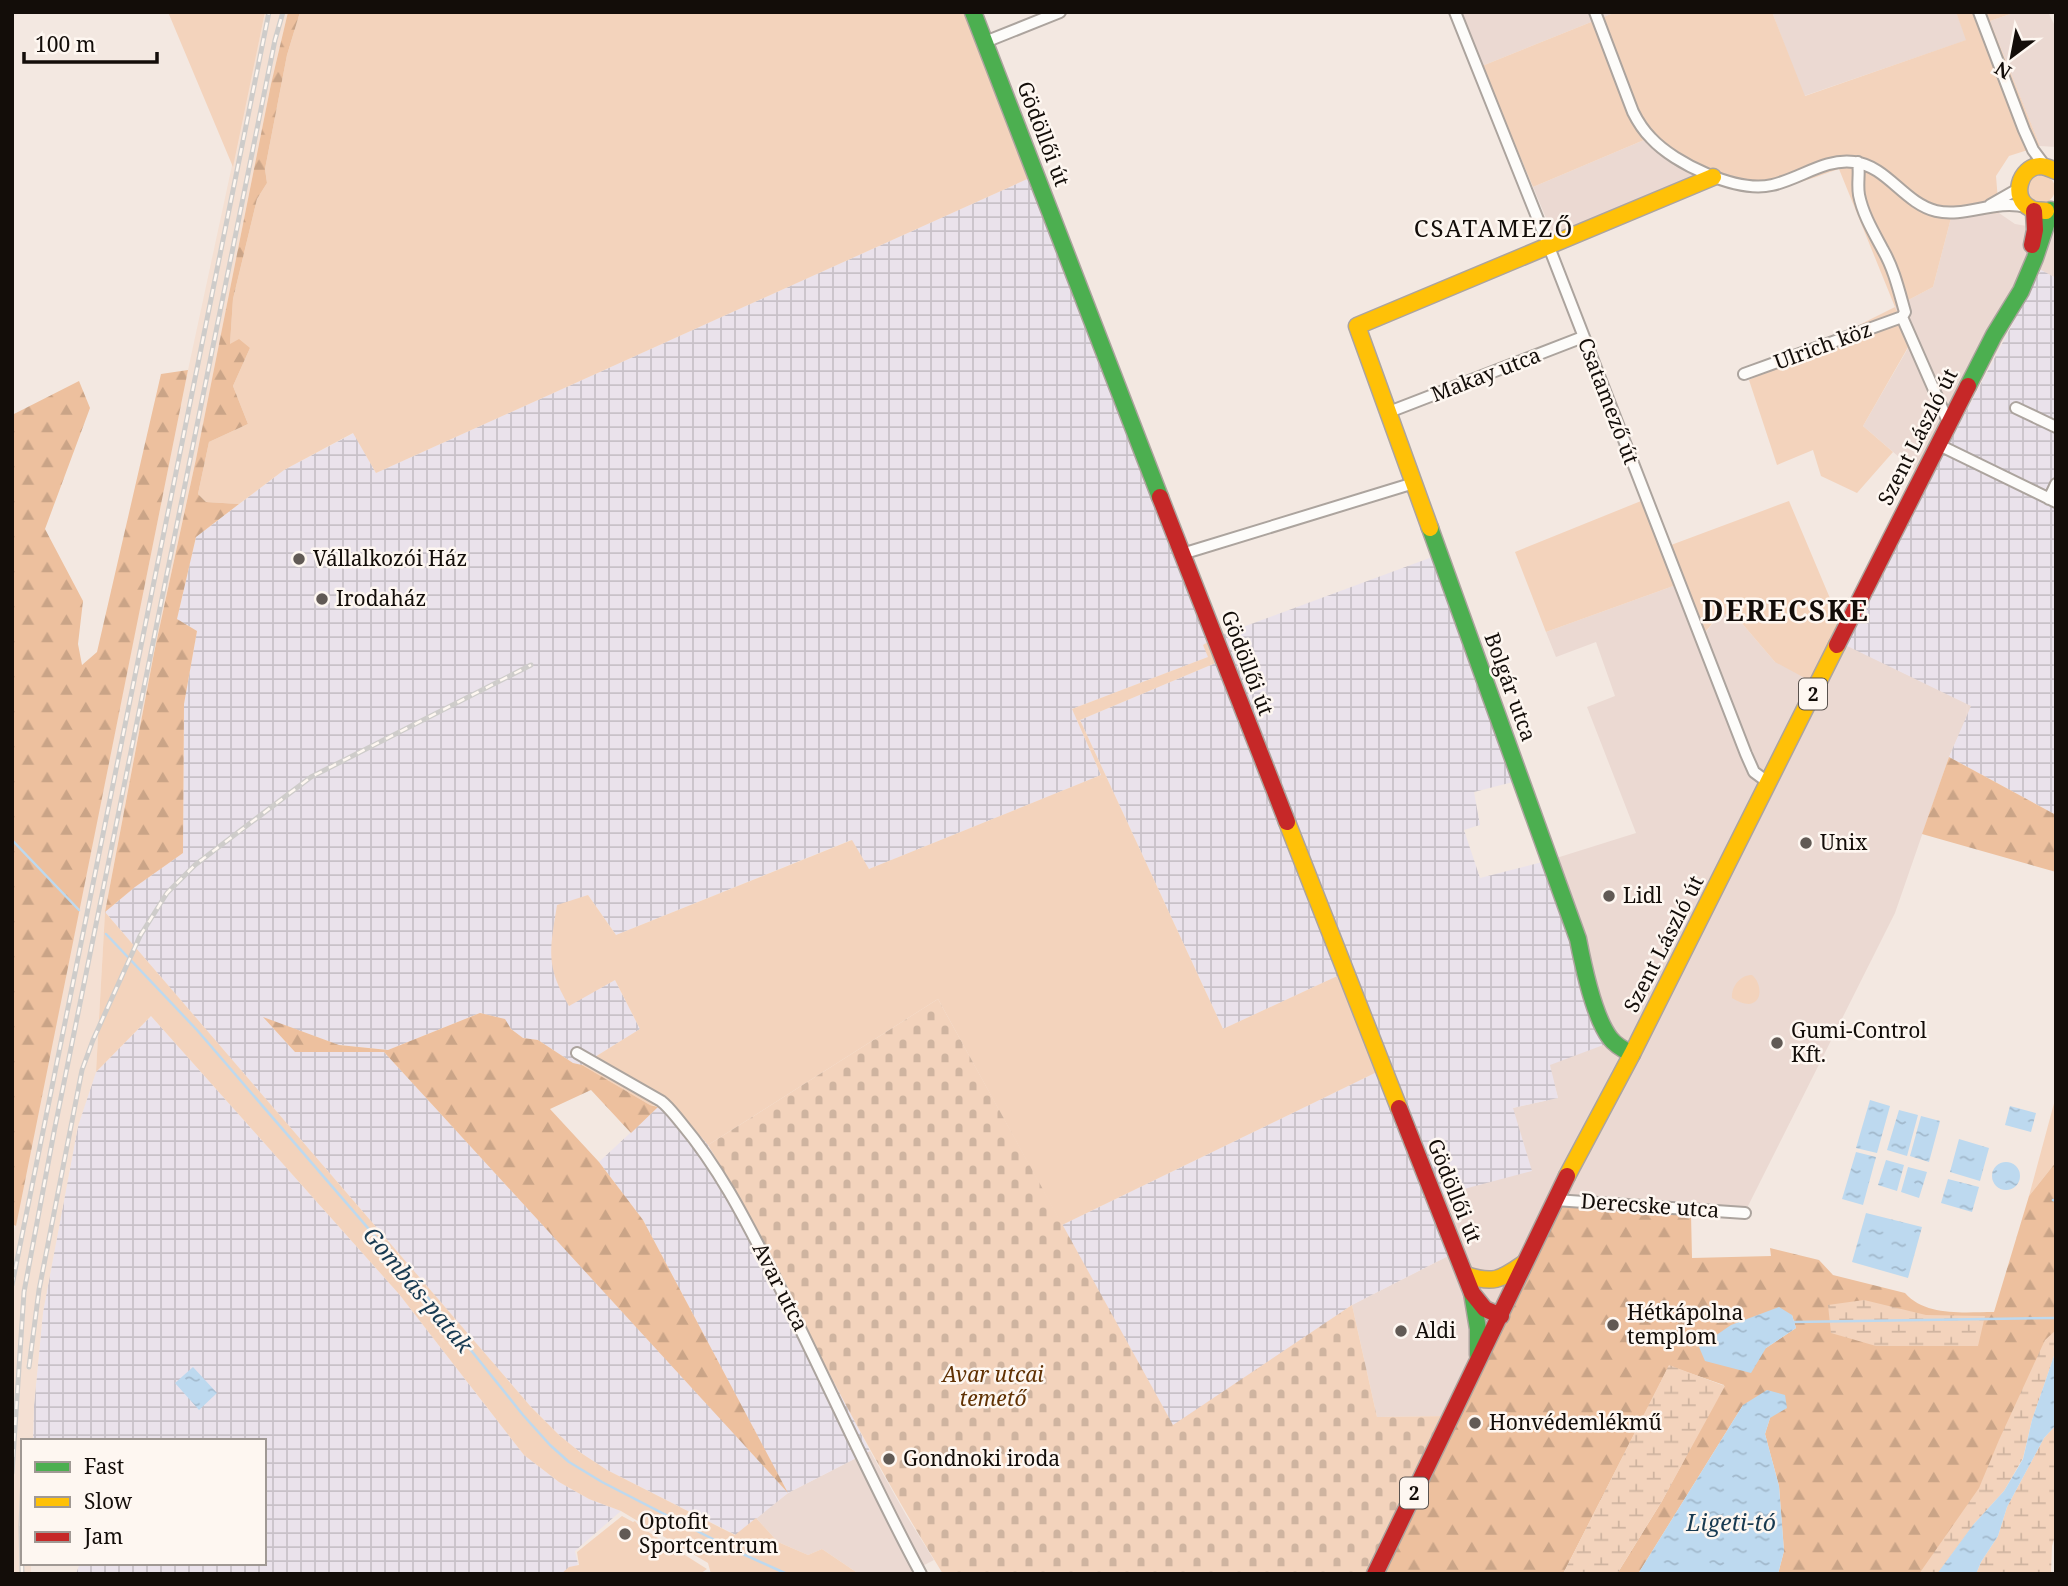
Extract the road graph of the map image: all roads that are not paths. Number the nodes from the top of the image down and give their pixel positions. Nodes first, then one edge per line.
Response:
1 (973, 12) edge
2 (1060, 12) edge
3 (1455, 12) edge
4 (1595, 12) edge
5 (1979, 12) edge
6 (985, 42) junction
7 (2024, 130) junction
8 (1858, 162) junction
9 (2052, 168) edge
10 (2027, 170) junction
11 (1713, 177) junction
12 (2018, 189) junction
13 (1989, 205) junction
14 (2053, 208) edge
15 (2032, 209) junction
16 (1549, 247) junction
17 (1902, 317) junction
18 (1994, 335) junction
19 (1583, 337) junction
20 (1744, 374) dead end
21 (2016, 408) dead end
22 (1389, 412) junction
23 (1949, 424) junction
24 (2056, 427) edge
25 (1939, 445) junction
26 (1414, 483) junction
27 (2056, 484) edge
28 (2052, 500) edge
29 (1181, 554) junction
30 (1769, 783) junction
31 (577, 1053) dead end
32 (1632, 1054) junction
33 (1555, 1200) junction
34 (1745, 1213) dead end
35 (1526, 1262) junction
36 (1466, 1275) junction
37 (1472, 1293) junction
38 (1501, 1316) junction
39 (1477, 1362) junction
40 (921, 1574) edge
41 (1375, 1574) edge

1 - 6 main road, Gödöllői út
2 - 6 street
3 - 16 street, Csatamező út
4 - 11 street
5 - 7 street
6 - 29 main road, Gödöllői út
7 - 9 street
7 - 10 street
8 - 11 street
8 - 13 street
8 - 17 street
9 - 10 main road
10 - 12 main road
11 - 16 main road
12 - 13 street
12 - 15 main road
13 - 15 street
14 - 15 main road, 2
14 - 18 main road, 2
15 - 18 main road, 2
16 - 19 street, Csatamező út
16 - 22 main road, Bolgár utca
17 - 20 street, Ulrich köz
17 - 23 street
18 - 23 main road, Szent László út / 2
19 - 22 street, Makay utca
19 - 30 street, Csatamező út
21 - 24 street
22 - 26 main road, Bolgár utca
23 - 25 main road, Szent László út / 2
25 - 28 street
25 - 30 main road, Szent László út / 2
26 - 29 street
26 - 32 main road, Bolgár utca
27 - 28 street
29 - 36 main road, Gödöllői út
30 - 32 main road, Szent László út / 2
31 - 40 street, Avar utca
32 - 33 main road, Szent László út / 2
33 - 34 street, Derecske utca
33 - 35 main road, Szent László út / 2
35 - 36 main road
35 - 38 main road, Szent László út / 2
36 - 37 main road, Gödöllői út
37 - 38 main road
37 - 39 main road, Gödöllői út
38 - 39 main road, Szent László út / 2
39 - 41 main road, Szent László út / 2

